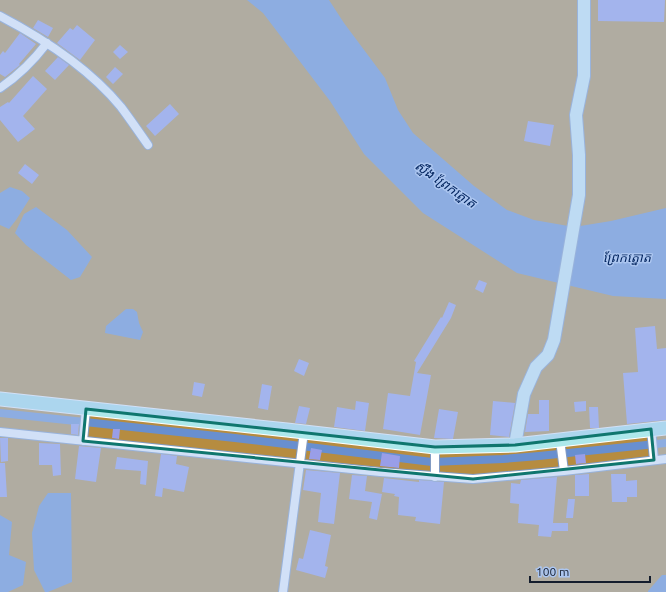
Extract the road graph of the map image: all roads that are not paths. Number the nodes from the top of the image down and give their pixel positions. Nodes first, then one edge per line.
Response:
1 (584, 0) edge
2 (0, 16) edge
3 (47, 44) junction
4 (0, 88) edge
5 (148, 145) dead end
6 (0, 399) edge
7 (86, 409) junction
8 (666, 428) edge
9 (651, 429) junction
10 (0, 432) edge
11 (304, 432) junction
12 (83, 441) junction
13 (561, 444) junction
14 (515, 445) junction
15 (435, 452) junction
16 (666, 459) edge
17 (654, 460) junction
18 (301, 461) junction
19 (563, 467) junction
20 (435, 473) junction
21 (283, 592) edge

1 - 14 street
2 - 3 street
3 - 4 street
3 - 5 street
6 - 7 main road
7 - 11 main road
7 - 12 street
8 - 9 main road
9 - 13 main road
9 - 17 street
10 - 12 street
11 - 15 main road
11 - 18 street
12 - 18 street
13 - 14 main road
13 - 19 street
14 - 15 main road
15 - 20 street
16 - 17 street
17 - 19 street
18 - 20 street
18 - 21 street
19 - 20 street

